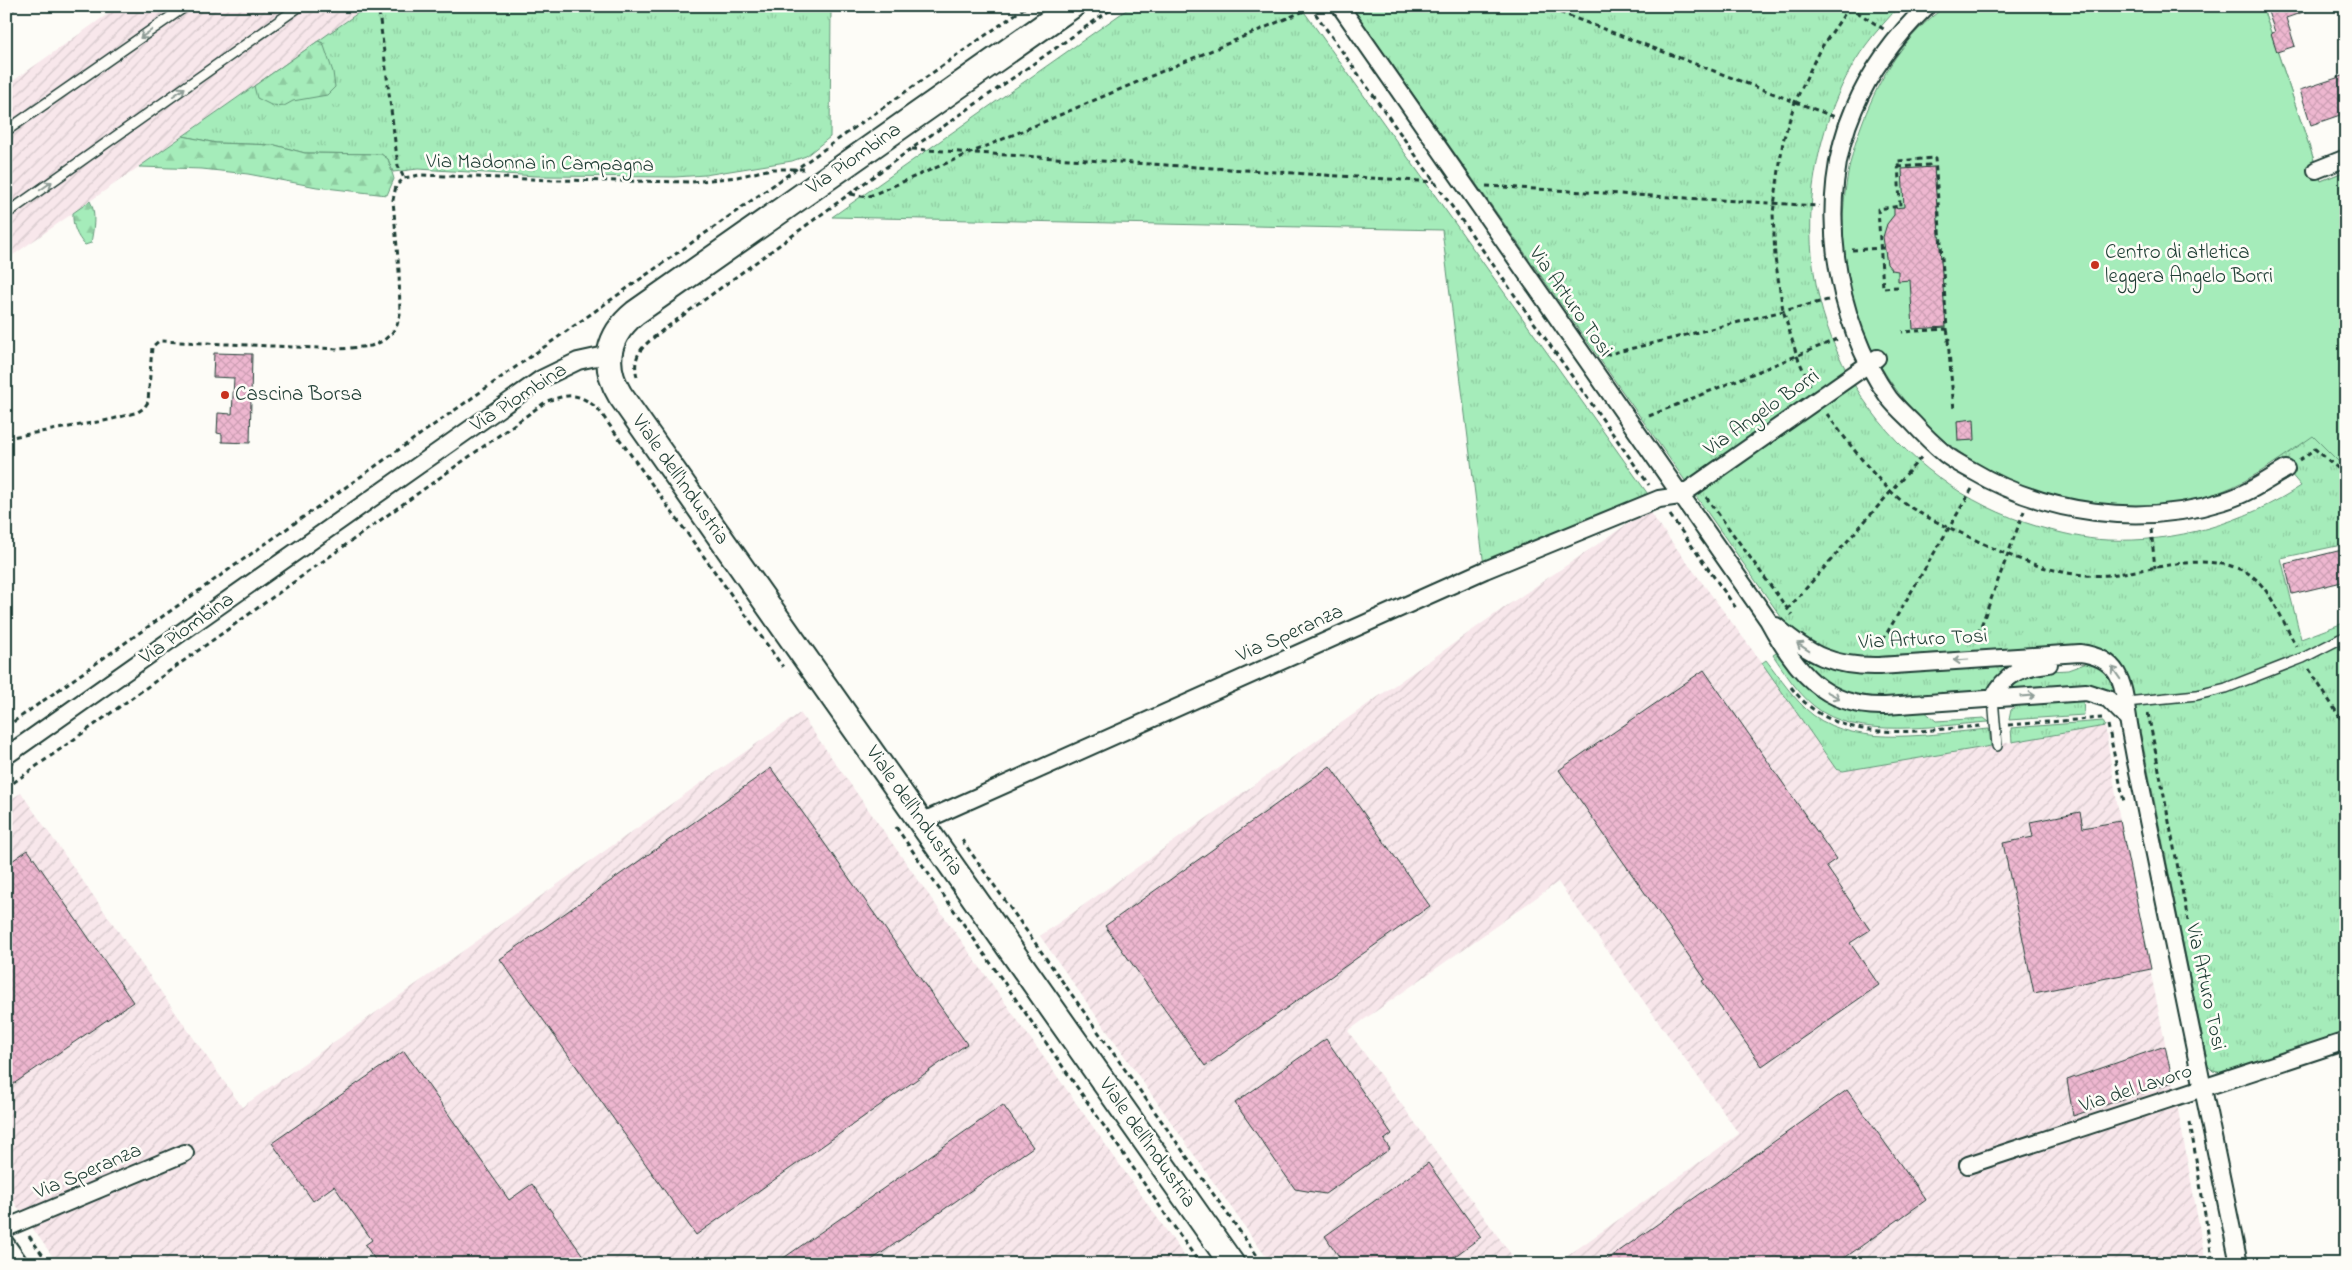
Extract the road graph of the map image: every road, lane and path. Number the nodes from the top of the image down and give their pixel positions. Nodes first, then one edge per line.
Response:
1 (186, 6) edge
2 (300, 6) edge
3 (1027, 6) edge
4 (1072, 6) edge
5 (1116, 6) edge
6 (1340, 6) edge
7 (1543, 6) edge
8 (1927, 6) edge
9 (1850, 7) edge
10 (1311, 8) dead end
11 (380, 12) dead end
12 (1898, 39) junction
13 (1795, 102) junction
14 (1849, 122) junction
15 (6, 131) edge
16 (911, 149) junction
17 (970, 153) junction
18 (2346, 158) edge
19 (1898, 167) junction
20 (1929, 167) dead end
21 (798, 168) junction
22 (2316, 170) dead end
23 (836, 172) junction
24 (404, 178) junction
25 (1483, 178) dead end
26 (1462, 184) junction
27 (1488, 187) junction
28 (850, 194) junction
29 (1494, 195) dead end
30 (1774, 204) junction
31 (1834, 207) junction
32 (6, 214) edge
33 (1882, 248) junction
34 (1836, 251) junction
35 (1898, 287) dead end
36 (1843, 296) junction
37 (1782, 310) junction
38 (1947, 329) junction
39 (1855, 332) junction
40 (1902, 332) dead end
41 (1600, 347) dead end
42 (610, 354) junction
43 (1605, 355) junction
44 (1797, 356) junction
45 (1872, 361) junction
46 (1611, 362) dead end
47 (639, 384) dead end
48 (1817, 400) junction
49 (1644, 408) dead end
50 (1954, 410) dead end
51 (1649, 416) junction
52 (1654, 424) dead end
53 (6, 438) edge
54 (1934, 443) junction
55 (2286, 469) joint
56 (1979, 475) junction
57 (2346, 475) edge
58 (1698, 485) junction
59 (1892, 492) junction
60 (1680, 496) junction
61 (2029, 496) junction
62 (2150, 514) junction
63 (1949, 528) junction
64 (2008, 555) junction
65 (2155, 568) junction
66 (1787, 610) junction
67 (1794, 617) dead end
68 (1768, 620) junction
69 (2346, 636) edge
70 (1984, 641) dead end
71 (1965, 642) dead end
72 (1975, 642) junction
73 (1888, 647) dead end
74 (1869, 648) dead end
75 (1878, 648) junction
76 (2092, 654) junction
77 (2302, 658) junction
78 (789, 674) dead end
79 (1993, 698) junction
80 (2145, 700) junction
81 (2126, 702) junction
82 (2128, 719) junction
83 (6, 727) edge
84 (2346, 727) edge
85 (1997, 746) dead end
86 (6, 756) edge
87 (6, 788) edge
88 (931, 817) junction
89 (891, 820) dead end
90 (2189, 925) dead end
91 (2346, 1041) edge
92 (2203, 1089) junction
93 (2186, 1095) junction
94 (185, 1153) dead end
95 (1968, 1165) dead end
96 (6, 1228) edge
97 (6, 1244) edge
98 (20, 1264) edge
99 (1200, 1264) edge
100 (1232, 1264) edge
101 (1263, 1264) edge
102 (2213, 1264) edge
103 (2239, 1264) edge

1 -> 15 lane
32 -> 2 lane
3 - 21 path
4 - 23 street, Via Piombina
5 - 16 path
6 - 26 street, Via Arturo Tosi
7 - 13 path
8 - 12 street
9 - 12 path
9 - 13 path
10 - 17 path
11 - 24 path
12 - 14 street
13 - 14 path
13 - 30 path
14 - 31 street
16 - 17 path
16 - 28 path
17 - 26 path
17 - 28 path
18 - 22 street
19 - 20 path
19 - 33 path
19 - 38 path
21 - 23 path, Via Madonna in Campagna
21 - 24 path, Via Madonna in Campagna
21 - 83 path
23 - 42 street, Via Piombina
24 - 53 path, Via Madonna in Campagna
25 - 27 path
26 - 27 path
26 - 60 street, Via Arturo Tosi
27 - 29 path
27 - 30 path
28 - 47 path
30 - 31 path
30 - 37 path
31 - 34 street
33 - 34 path
33 - 35 path
34 - 36 street
36 - 37 path
36 - 39 street
37 - 43 path
37 - 44 path
38 - 40 path
38 - 50 path
39 - 44 path
39 - 45 street
41 - 43 path
42 - 86 street, Via Piombina
42 - 88 street, Viale dell'Industria
43 - 46 path
44 - 48 path
44 - 51 path
45 - 48 street, Via Angelo Borri
45 - 54 street
48 - 58 street, Via Angelo Borri
48 - 59 path
49 - 51 path
51 - 52 path
54 - 56 street
54 - 59 path
55 - 57 path
55 - 62 street
56 - 61 street
56 - 63 path
58 - 60 street, Via Angelo Borri
58 - 66 path
59 - 63 path
59 - 66 path
60 - 68 street, Via Arturo Tosi
60 - 88 street, Via Speranza
61 - 62 street
61 - 64 path
62 - 65 path
63 - 64 path
63 - 75 path
64 - 65 path
64 - 72 path
65 - 77 path
66 - 67 path
76 -> 68 street, Via Arturo Tosi
68 -> 79 street, Via Arturo Tosi
69 - 77 lane
70 - 72 path
71 - 72 path
73 - 75 path
74 - 75 path
76 - 79 street
81 -> 76 street, Via Arturo Tosi
77 - 80 lane
77 - 84 path
78 - 87 path
79 -> 82 street, Via Arturo Tosi
79 - 85 lane
80 - 81 lane
80 - 90 path
81 - 82 street, Via Arturo Tosi
82 - 92 street, Via Arturo Tosi
88 - 100 street, Viale dell'Industria
88 - 101 path
89 - 99 path
91 - 92 street, Via del Lavoro
92 - 93 street, Via del Lavoro
92 - 103 street, Via Arturo Tosi
93 - 95 street, Via del Lavoro
93 - 102 path
94 - 96 street, Via Speranza
97 - 98 street

